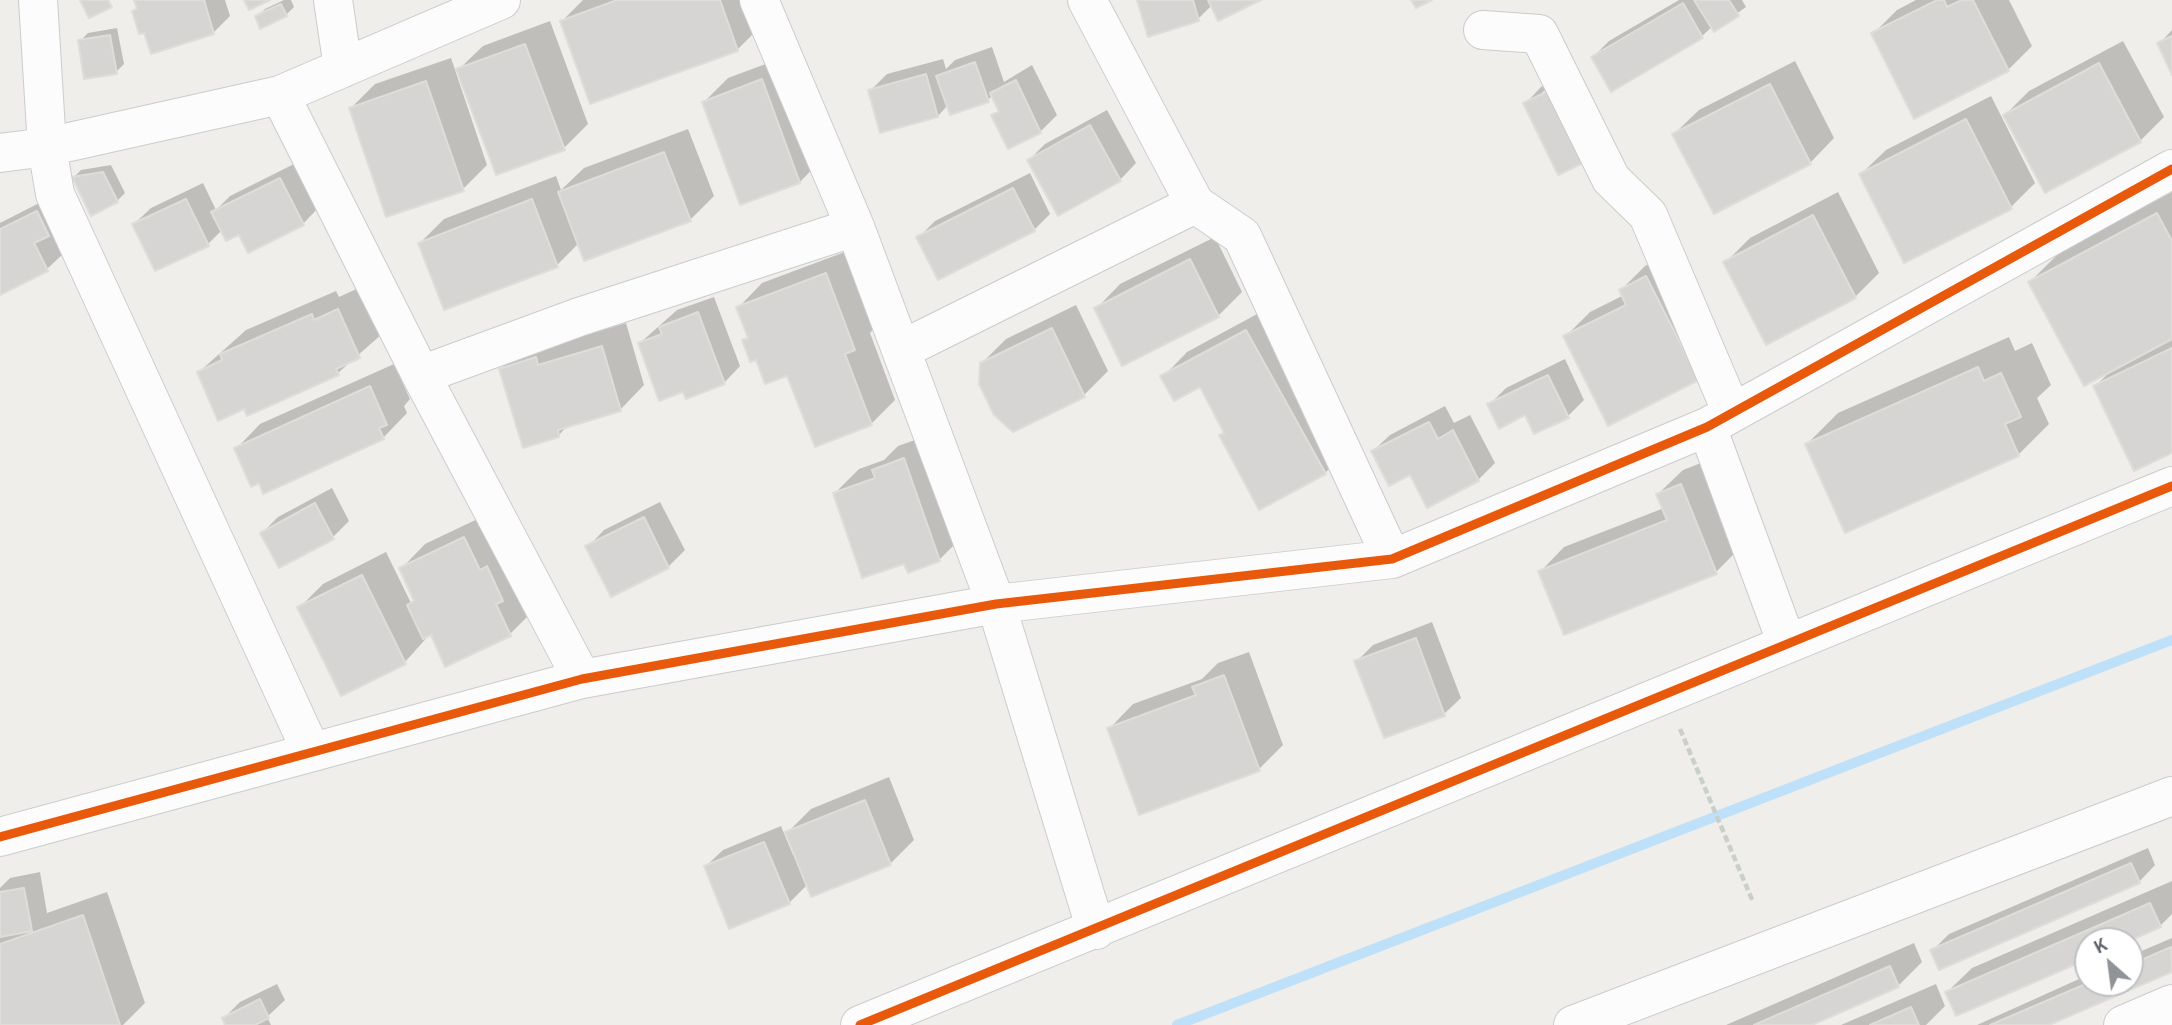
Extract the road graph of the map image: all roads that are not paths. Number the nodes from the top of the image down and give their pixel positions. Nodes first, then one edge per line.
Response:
1 (38, 0) edge
2 (333, 0) edge
3 (501, 0) edge
4 (759, 0) edge
5 (1087, 0) edge
6 (1483, 30) dead end
7 (343, 68) junction
8 (280, 95) junction
9 (47, 147) junction
10 (0, 153) edge
11 (2172, 169) edge
12 (1195, 204) junction
13 (855, 227) junction
14 (902, 349) junction
15 (421, 375) junction
16 (1720, 420) junction
17 (2172, 486) edge
18 (1392, 559) junction
19 (996, 604) junction
20 (1787, 645) junction
21 (582, 679) junction
22 (311, 751) junction
23 (2170, 802) edge
24 (0, 837) edge
25 (1096, 930) junction
26 (2172, 1004) edge
27 (860, 1025) edge
28 (1573, 1025) edge
29 (2123, 1025) edge

1 - 9 street
2 - 7 street
3 - 7 street
4 - 13 street
5 - 12 street
6 - 16 street
7 - 8 street
8 - 9 street
8 - 15 street
9 - 10 street
9 - 22 street
11 - 16 street
12 - 14 street
12 - 18 street
13 - 14 street
13 - 15 street
14 - 19 street
15 - 21 street
16 - 18 street
16 - 20 street
17 - 20 street
18 - 19 street
19 - 21 street
19 - 25 street
20 - 25 street
21 - 22 street
22 - 24 street
23 - 28 street
25 - 27 street
26 - 29 street

